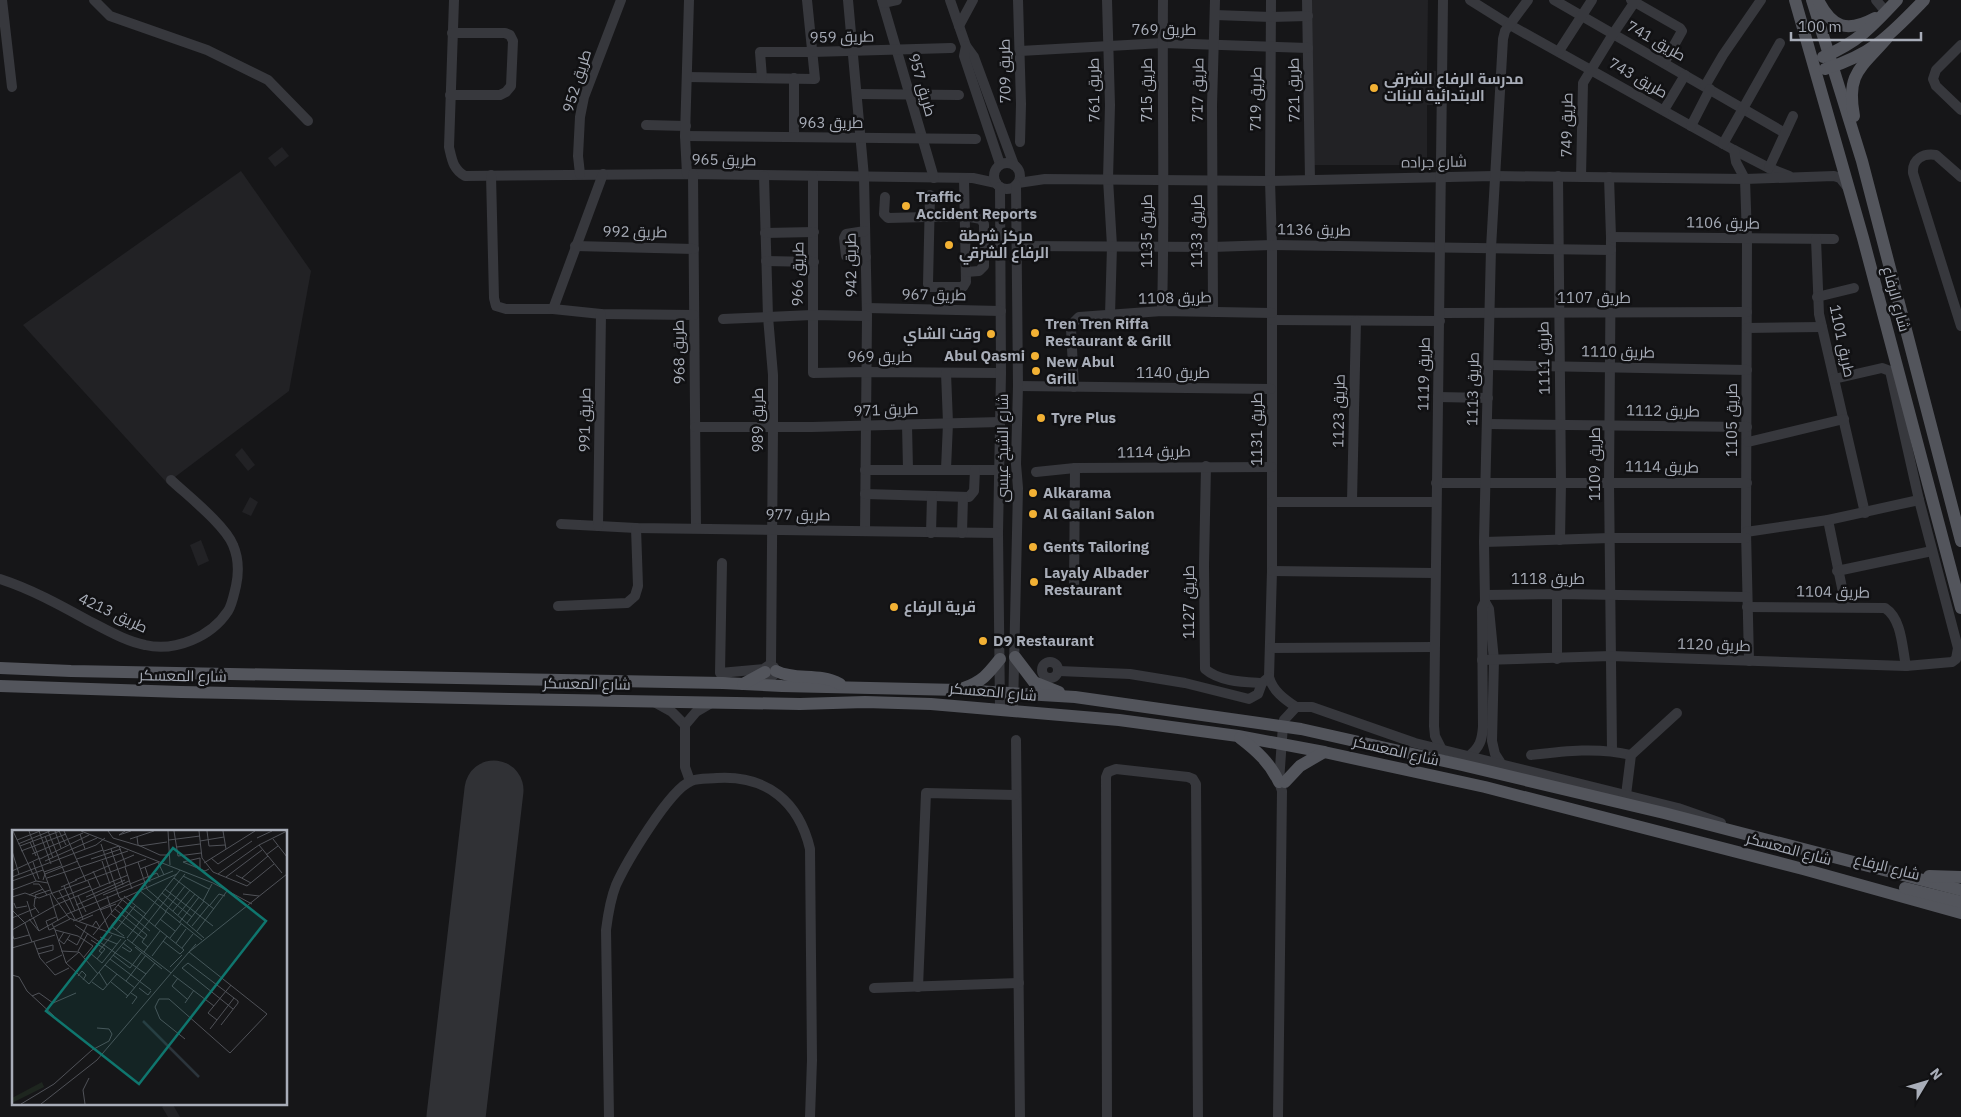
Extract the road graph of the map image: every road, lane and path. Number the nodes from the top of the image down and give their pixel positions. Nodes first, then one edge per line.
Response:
1 (2, 0) edge
2 (94, 0) edge
3 (454, 0) edge
4 (620, 0) edge
5 (689, 0) edge
6 (807, 0) edge
7 (848, 0) edge
8 (897, 0) edge
9 (950, 0) edge
10 (973, 0) edge
11 (1018, 0) edge
12 (1107, 0) edge
13 (1163, 0) edge
14 (1215, 0) edge
15 (1271, 0) edge
16 (1307, 0) edge
17 (1443, 0) edge
18 (1470, 0) edge
19 (1528, 0) edge
20 (1554, 0) edge
21 (1592, 0) edge
22 (1761, 0) edge
23 (1795, 0) edge
24 (1812, 0) edge
25 (1818, 0) edge
26 (1876, 0) edge
27 (1897, 0) edge
28 (1924, 0) edge
29 (1634, 1) edge
30 (882, 2) edge
31 (1886, 12) junction
32 (1215, 15) junction
33 (1308, 16) junction
34 (1582, 16) junction
35 (1271, 17) junction
36 (1510, 24) junction
37 (959, 26) junction
38 (452, 33) junction
39 (1613, 34) junction
40 (1887, 38) junction
41 (1162, 43) junction
42 (1780, 43) dead end
43 (1108, 45) junction
44 (1214, 45) junction
45 (1961, 45) edge
46 (966, 46) junction
47 (951, 48) dead end
48 (1272, 48) junction
49 (1308, 48) junction
50 (896, 51) junction
51 (1020, 51) junction
52 (1559, 51) junction
53 (812, 52) junction
54 (853, 52) junction
55 (1830, 61) junction
56 (1664, 63) junction
57 (1814, 67) junction
58 (1591, 68) junction
59 (1685, 75) junction
60 (687, 77) junction
61 (762, 78) junction
62 (794, 78) junction
63 (12, 88) dead end
64 (1707, 88) junction
65 (857, 94) junction
66 (909, 94) junction
67 (450, 95) junction
68 (959, 95) dead end
69 (1744, 109) junction
70 (1664, 110) junction
71 (1961, 110) edge
72 (1793, 116) dead end
73 (308, 122) dead end
74 (646, 125) dead end
75 (1691, 126) junction
76 (686, 131) junction
77 (1785, 133) junction
78 (794, 137) junction
79 (860, 138) junction
80 (922, 138) junction
81 (976, 139) dead end
82 (1020, 142) dead end
83 (1724, 144) junction
84 (1838, 148) junction
85 (1734, 150) junction
86 (1862, 160) junction
87 (997, 167) junction
88 (1017, 168) junction
89 (1769, 168) junction
90 (580, 174) junction
91 (602, 174) junction
92 (690, 174) junction
93 (491, 175) junction
94 (764, 176) junction
95 (813, 176) junction
96 (1494, 176) junction
97 (1558, 176) junction
98 (1822, 176) junction
99 (864, 177) junction
100 (1443, 177) junction
101 (1581, 177) junction
102 (1609, 177) junction
103 (1961, 177) edge
104 (934, 178) junction
105 (968, 178) junction
106 (1745, 178) junction
107 (1793, 178) junction
108 (1045, 179) junction
109 (1108, 180) junction
110 (1162, 180) junction
111 (1212, 180) junction
112 (1310, 180) junction
113 (1270, 181) junction
114 (1017, 184) junction
115 (998, 185) junction
116 (1851, 193) junction
117 (930, 195) dead end
118 (885, 197) dead end
119 (965, 216) junction
120 (929, 217) junction
121 (865, 231) junction
122 (814, 232) junction
123 (765, 233) junction
124 (1612, 237) junction
125 (1747, 238) junction
126 (1816, 239) junction
127 (1834, 239) dead end
128 (1272, 245) junction
129 (575, 246) junction
130 (1017, 246) junction
131 (1112, 246) junction
132 (1164, 246) junction
133 (1212, 247) junction
134 (1440, 247) junction
135 (1492, 248) junction
136 (694, 249) junction
137 (1558, 250) junction
138 (1611, 250) junction
139 (866, 256) junction
140 (766, 261) junction
141 (814, 262) junction
142 (966, 272) junction
143 (1854, 288) dead end
144 (1818, 297) junction
145 (553, 309) junction
146 (1001, 311) junction
147 (1162, 311) junction
148 (867, 312) junction
149 (1213, 312) junction
150 (1558, 312) junction
151 (1747, 312) junction
152 (1490, 313) junction
153 (1610, 313) junction
154 (601, 314) junction
155 (694, 314) junction
156 (812, 315) junction
157 (1110, 315) junction
158 (1272, 316) junction
159 (768, 317) junction
160 (1440, 317) junction
161 (723, 319) dead end
162 (1356, 321) junction
163 (1961, 325) edge
164 (1822, 327) junction
165 (1747, 328) junction
166 (1488, 365) junction
167 (1610, 366) junction
168 (1560, 367) junction
169 (1747, 370) junction
170 (866, 372) junction
171 (813, 373) joint
172 (946, 373) junction
173 (1001, 373) junction
174 (1834, 379) junction
175 (1018, 386) junction
176 (1074, 387) junction
177 (1271, 389) junction
178 (1438, 397) junction
179 (1488, 398) junction
180 (1844, 419) junction
181 (1000, 422) junction
182 (948, 423) junction
183 (1487, 424) junction
184 (866, 425) junction
185 (907, 425) junction
186 (1560, 425) junction
187 (1610, 425) junction
188 (695, 427) junction
189 (1747, 427) junction
190 (774, 428) junction
191 (1748, 442) junction
192 (1206, 466) junction
193 (1272, 467) junction
194 (908, 468) junction
195 (1075, 468) junction
196 (946, 469) junction
197 (865, 470) junction
198 (975, 470) junction
199 (999, 470) junction
200 (1036, 472) dead end
201 (171, 480) dead end
202 (1609, 482) junction
203 (1436, 483) junction
204 (1561, 483) junction
205 (1747, 483) junction
206 (1487, 484) junction
207 (865, 494) junction
208 (932, 496) junction
209 (963, 497) junction
210 (1919, 500) junction
211 (1272, 502) junction
212 (1352, 502) junction
213 (1435, 502) junction
214 (1865, 513) junction
215 (1828, 520) junction
216 (561, 524) dead end
217 (598, 526) junction
218 (636, 528) junction
219 (696, 528) junction
220 (772, 530) junction
221 (865, 531) junction
222 (931, 533) junction
223 (962, 533) junction
224 (998, 533) junction
225 (1746, 535) junction
226 (1610, 538) junction
227 (1560, 540) junction
228 (1961, 541) edge
229 (1484, 542) junction
230 (1932, 551) junction
231 (722, 563) dead end
232 (1837, 571) junction
233 (1272, 572) junction
234 (1434, 573) junction
235 (0, 579) edge
236 (1074, 589) dead end
237 (1556, 594) junction
238 (1612, 595) junction
239 (1485, 598) junction
240 (1747, 602) junction
241 (558, 606) dead end
242 (1846, 606) junction
243 (1961, 608) edge
244 (1434, 647) junction
245 (1271, 648) junction
246 (1611, 656) junction
247 (1015, 657) junction
248 (1000, 659) junction
249 (1557, 659) junction
250 (1482, 660) junction
251 (1494, 660) junction
252 (1749, 661) junction
253 (1906, 666) junction
254 (0, 668) edge
255 (769, 669) junction
256 (1206, 669) junction
257 (1059, 671) dead end
258 (1266, 680) junction
259 (742, 684) junction
260 (0, 686) edge
261 (847, 688) junction
262 (1206, 688) junction
263 (959, 690) junction
264 (1000, 692) junction
265 (1014, 694) junction
266 (1076, 697) junction
267 (653, 701) junction
268 (713, 702) junction
269 (1296, 707) junction
270 (1000, 709) junction
271 (1014, 710) junction
272 (1677, 713) dead end
273 (685, 725) junction
274 (1287, 726) junction
275 (1434, 726) junction
276 (1238, 736) junction
277 (1016, 740) dead end
278 (1415, 743) junction
279 (1285, 745) junction
280 (1442, 750) junction
281 (1612, 750) junction
282 (1324, 752) junction
283 (1531, 754) dead end
284 (1631, 755) junction
285 (1469, 756) junction
286 (1502, 765) junction
287 (690, 781) junction
288 (1282, 785) junction
289 (1015, 795) junction
290 (1626, 795) junction
291 (1754, 838) junction
292 (1804, 869) junction
293 (1906, 876) junction
294 (1961, 877) edge
295 (1961, 890) edge
296 (1961, 902) edge
297 (1961, 912) edge
298 (1019, 983) junction
299 (918, 987) junction
300 (874, 988) dead end
301 (609, 1117) edge
302 (810, 1117) edge
303 (1020, 1117) edge
304 (1107, 1117) edge
305 (1198, 1117) edge
306 (1278, 1117) edge

1 - 63 street
2 - 73 street
3 - 38 street
4 - 90 street, طريق 952
5 - 60 street, طريق 968
6 - 53 street
7 - 54 street, طريق 942
8 - 30 street
9 - 37 street
10 - 37 street
11 - 51 street, طريق 709
12 - 43 street, طريق 761
13 - 41 street, طريق 715
14 - 32 street, طريق 717
15 - 35 street, طريق 719
16 - 33 street, طريق 721
17 - 100 street, طريق 1119
18 - 36 street, طريق 743
19 - 36 street, طريق 1113
20 - 34 street, طريق 741
21 - 34 street
22 - 64 street
23 - 57 main road, شارع الرفاع
24 - 55 main road, شارع الرفاع
25 - 31 main road
26 - 31 street
27 - 31 main road
28 - 40 main road
29 - 39 street, طريق 749
29 - 56 street
30 - 50 street, طريق 957
31 - 55 main road
32 - 35 street
32 - 44 street, طريق 717
33 - 35 street
33 - 49 street, طريق 721
34 - 39 street, طريق 741
34 - 52 street
35 - 48 street, طريق 719
36 - 52 street, طريق 743
36 - 96 street, طريق 1113
37 - 46 street
38 - 67 street
38 - 67 street
39 - 56 street, طريق 741
39 - 58 street, طريق 749
40 - 55 main road
40 - 86 main road
41 - 43 street, طريق 769
41 - 44 street, طريق 769
41 - 110 street, طريق 715
42 - 69 street
43 - 51 street, طريق 769
43 - 109 street, طريق 761
44 - 48 street, طريق 769
44 - 111 street, طريق 717
45 - 71 street
46 - 87 street
46 - 88 street
47 - 50 street, طريق 959
48 - 49 street, طريق 769
48 - 113 street, طريق 719
49 - 112 street, طريق 721
50 - 54 street, طريق 959
50 - 66 street, طريق 957
51 - 82 street, طريق 709
52 - 58 street, طريق 743
53 - 54 street, طريق 959
53 - 61 street, طريق 959
53 - 62 street
54 - 65 street, طريق 942
55 - 57 main road
55 - 86 main road, شارع الرفاع
56 - 59 street, طريق 741
57 - 84 main road, شارع الرفاع
58 - 70 street, طريق 743
58 - 101 street, طريق 749
59 - 64 street, طريق 741
59 - 70 street
60 - 61 street
60 - 76 street, طريق 968
61 - 62 street
62 - 78 street
64 - 69 street, طريق 741
64 - 75 street
65 - 66 street
65 - 79 street, طريق 942
66 - 68 street
66 - 80 street, طريق 957
67 - 93 street, طريق 965
69 - 77 street, طريق 741
69 - 83 street
70 - 75 street, طريق 743
72 - 77 street
74 - 76 street, طريق 963
75 - 83 street, طريق 743
76 - 78 street, طريق 963
76 - 92 street, طريق 968
77 - 89 street
78 - 79 street, طريق 963
79 - 80 street, طريق 963
79 - 99 street, طريق 942
80 - 81 street, طريق 963
80 - 104 street, طريق 957
83 - 85 street, طريق 743
84 - 98 street
84 - 116 main road, شارع الرفاع
85 - 89 street, طريق 743
85 - 106 street
86 - 228 main road, شارع الرفاع
87 - 88 street
87 - 105 street, طريق 965
87 - 115 street
88 - 108 street
88 - 114 street
89 - 107 street, طريق 743
90 - 91 street, طريق 965
90 - 93 street, طريق 965
91 - 92 street, طريق 965
91 - 129 street, طريق 992
92 - 94 street, طريق 965
92 - 136 street, طريق 968
93 - 145 street
94 - 95 street, طريق 965
94 - 123 street, طريق 989
95 - 99 street, طريق 965
95 - 122 street, طريق 966
96 - 97 street, شارع جراده
96 - 100 street, شارع جراده
96 - 135 street, طريق 1113
97 - 101 street, شارع جراده
97 - 137 street, طريق 1111
98 - 107 street, شارع جراده
98 - 116 street, شارع جراده
99 - 104 street, طريق 965
99 - 121 street, طريق 942
100 - 112 street, شارع جراده
100 - 134 street, طريق 1119
101 - 102 street, شارع جراده
102 - 106 street, شارع جراده
102 - 124 street, طريق 1109
103 - 163 street
104 - 105 street, طريق 965
105 - 115 street, طريق 965
105 - 119 street
106 - 107 street, شارع جراده
106 - 125 street, طريق 1105
108 - 109 street, شارع جراده
108 - 114 street
109 - 110 street, شارع جراده
109 - 131 street, طريق 761
110 - 111 street, شارع جراده
110 - 132 street, طريق 1135
111 - 113 street, شارع جراده
111 - 133 street, طريق 1133
112 - 113 street, شارع جراده
113 - 128 street, طريق 1131
114 - 115 street
114 - 130 street, شارع الشيخ عيسى
115 - 146 street, شارع الشيخ عيسى
116 - 243 main road, شارع الرفاع
117 - 120 street
118 - 120 street
119 - 120 street
119 - 142 street
119 - 142 street
120 - 142 street
121 - 139 street, طريق 942
121 - 139 street
122 - 123 street
122 - 141 street, طريق 966
123 - 140 street, طريق 989
124 - 125 street, طريق 1106
124 - 138 street, طريق 1109
125 - 126 street, طريق 1106
125 - 151 street, طريق 1105
126 - 127 street, طريق 1106
126 - 144 street, طريق 1101
128 - 133 street, طريق 1136
128 - 134 street, طريق 1136
128 - 158 street, طريق 1131
129 - 136 street, طريق 992
129 - 145 street, طريق 992
130 - 131 street, طريق 1136
130 - 175 street, شارع الشيخ عيسى
131 - 132 street, طريق 1136
131 - 157 street, طريق 761
132 - 133 street, طريق 1136
132 - 147 street, طريق 1135
133 - 149 street, طريق 1133
134 - 135 street, طريق 1136
134 - 160 street, طريق 1119
135 - 137 street, طريق 1136
135 - 152 street, طريق 1113
136 - 155 street, طريق 968
137 - 138 street, طريق 1136
137 - 150 street, طريق 1111
138 - 153 street, طريق 1109
139 - 148 street, طريق 942
140 - 141 street
140 - 159 street, طريق 989
141 - 156 street, طريق 966
143 - 144 street
144 - 164 street, طريق 1101
145 - 154 street
146 - 148 street, طريق 967
146 - 173 street, شارع الشيخ عيسى
147 - 149 street, طريق 1108
147 - 157 street, طريق 1108
148 - 156 street, طريق 967
148 - 170 street, طريق 942
149 - 158 street, طريق 1108
150 - 152 street, طريق 1107
150 - 153 street, طريق 1107
150 - 168 street, طريق 1111
151 - 153 street, طريق 1107
151 - 165 street, طريق 1105
152 - 160 street, طريق 1107
152 - 166 street, طريق 1113
153 - 167 street, طريق 1109
154 - 155 street
154 - 217 street, طريق 991
155 - 188 street, طريق 968
156 - 159 street, طريق 967
156 - 171 street, طريق 966
157 - 176 street, طريق 1108
158 - 162 street
158 - 177 street, طريق 1131
159 - 161 street, طريق 967
159 - 190 street, طريق 989
160 - 162 street
160 - 178 street, طريق 1119
162 - 212 street, طريق 1123
164 - 165 street
164 - 174 street, طريق 1101
165 - 169 street, طريق 1105
166 - 168 street, طريق 1110
166 - 179 street, طريق 1113
167 - 168 street, طريق 1110
167 - 169 street, طريق 1110
167 - 187 street, طريق 1109
168 - 186 street, طريق 1111
169 - 189 street, طريق 1105
170 - 171 street, طريق 969
170 - 172 street, طريق 969
170 - 184 street, طريق 942
172 - 173 street, طريق 969
172 - 182 street
173 - 181 street, شارع الشيخ عيسى
174 - 180 street, طريق 1101
174 - 210 street
175 - 176 street, طريق 1140
175 - 247 street, شارع الشيخ عيسى
176 - 177 street, طريق 1140
177 - 193 street, طريق 1131
178 - 179 street
178 - 203 street, طريق 1119
179 - 183 street, طريق 1113
180 - 191 street
180 - 214 street, طريق 1101
181 - 182 street, طريق 971
181 - 199 street, شارع الشيخ عيسى
182 - 185 street, طريق 971
182 - 196 street
183 - 186 street, طريق 1112
183 - 206 street, طريق 1113
184 - 185 street, طريق 971
184 - 190 street, طريق 971
184 - 197 street, طريق 942
185 - 194 street
186 - 187 street, طريق 1112
186 - 204 street, طريق 1111
187 - 189 street, طريق 1112
187 - 202 street, طريق 1109
188 - 190 street, طريق 971
188 - 219 street, طريق 968
189 - 191 street, طريق 1105
190 - 220 street, طريق 989
191 - 205 street, طريق 1105
192 - 193 street, طريق 1114
192 - 195 street, طريق 1114
192 - 256 street, طريق 1127
193 - 211 street, طريق 1131
194 - 196 street
194 - 197 street
195 - 200 street, طريق 1114
195 - 236 street
196 - 198 street
197 - 207 street, طريق 942
198 - 199 street
198 - 209 street
199 - 224 street, شارع الشيخ عيسى
201 - 235 street, طريق 4213
202 - 204 street, طريق 1114
202 - 205 street, طريق 1114
202 - 226 street, طريق 1109
203 - 206 street
203 - 213 street, طريق 1119
204 - 206 street, طريق 1114
204 - 227 street, طريق 1111
205 - 225 street, طريق 1105
206 - 229 street, طريق 1113
207 - 208 street
207 - 221 street, طريق 942
208 - 209 street
208 - 222 street
209 - 223 street
210 - 214 street
210 - 230 street
211 - 212 street
211 - 233 street, طريق 1131
212 - 213 street
213 - 234 street, طريق 1119
214 - 215 street
215 - 225 street
215 - 232 street
216 - 217 street, طريق 977
217 - 218 street, طريق 977
218 - 219 street, طريق 977
218 - 241 street
219 - 220 street, طريق 977
220 - 221 street, طريق 977
220 - 255 street, طريق 989
221 - 222 street, طريق 977
222 - 223 street, طريق 977
223 - 224 street, طريق 977
224 - 248 street, شارع الشيخ عيسى
225 - 226 street
225 - 240 street, طريق 1105
226 - 227 street
226 - 238 street, طريق 1109
227 - 229 street
229 - 239 street, طريق 1113
230 - 232 street
230 - 253 street, طريق 1120
231 - 255 street
232 - 242 street
233 - 234 street
233 - 245 street, طريق 1131
234 - 244 street, طريق 1119
237 - 238 street, طريق 1118
237 - 239 street, طريق 1118
237 - 249 street
238 - 240 street, طريق 1118
238 - 246 street, طريق 1109
239 - 250 street, طريق 1113
239 - 251 street, طريق 1113
240 - 242 street, طريق 1104
240 - 252 street, طريق 1105
242 - 253 street, طريق 1104
244 - 245 street
244 - 275 street, طريق 1119
245 - 258 street, طريق 1131
246 - 249 street, طريق 1120
246 - 252 street, طريق 1120
246 - 281 street, طريق 1109
247 - 265 street, شارع الشيخ عيسى
247 - 266 main road
248 - 263 main road
248 - 264 street, شارع الشيخ عيسى
249 - 251 street, طريق 1120
250 - 251 street, طريق 1120
250 - 285 street, طريق 1113
251 - 286 street, طريق 1113
252 - 253 street, طريق 1120
254 - 259 main road, شارع المعسكر
255 - 259 main road
255 - 261 main road
256 - 258 street
256 - 262 street, طريق 1127
257 - 262 street
258 - 262 street
258 - 269 street
259 - 261 main road, شارع المعسكر
260 - 267 main road, شارع المعسكر
261 - 263 main road, شارع المعسكر
263 - 264 main road, شارع المعسكر
264 - 265 main road, شارع المعسكر
264 - 270 street, شارع الشيخ عيسى
265 - 266 main road, شارع المعسكر
265 - 271 street, شارع الشيخ عيسى
266 - 274 main road, شارع المعسكر
267 - 268 main road, شارع المعسكر
267 - 273 street
268 - 270 main road, شارع المعسكر
268 - 273 street
269 - 274 street
269 - 278 street
270 - 271 main road, شارع المعسكر
271 - 276 main road, شارع المعسكر
272 - 284 street
273 - 287 street
274 - 279 street
274 - 291 main road, شارع المعسكر
275 - 278 street
275 - 280 street, طريق 1119
276 - 279 main road, شارع المعسكر
276 - 288 main road
277 - 289 street
278 - 280 street
279 - 282 main road, شارع المعسكر
279 - 288 street
280 - 285 street
281 - 283 street
281 - 284 street
282 - 288 main road
282 - 292 main road, شارع المعسكر
284 - 290 street
285 - 286 street
286 - 290 street
287 - 301 street
287 - 302 street
288 - 306 street
289 - 298 street
289 - 299 street
290 - 291 street
291 - 293 main road, شارع المعسكر
292 - 296 main road, شارع الرفاع
292 - 297 main road, شارع المعسكر
293 - 294 main road
293 - 295 main road, شارع المعسكر
298 - 299 street
298 - 303 street
299 - 300 street
304 - 305 street

